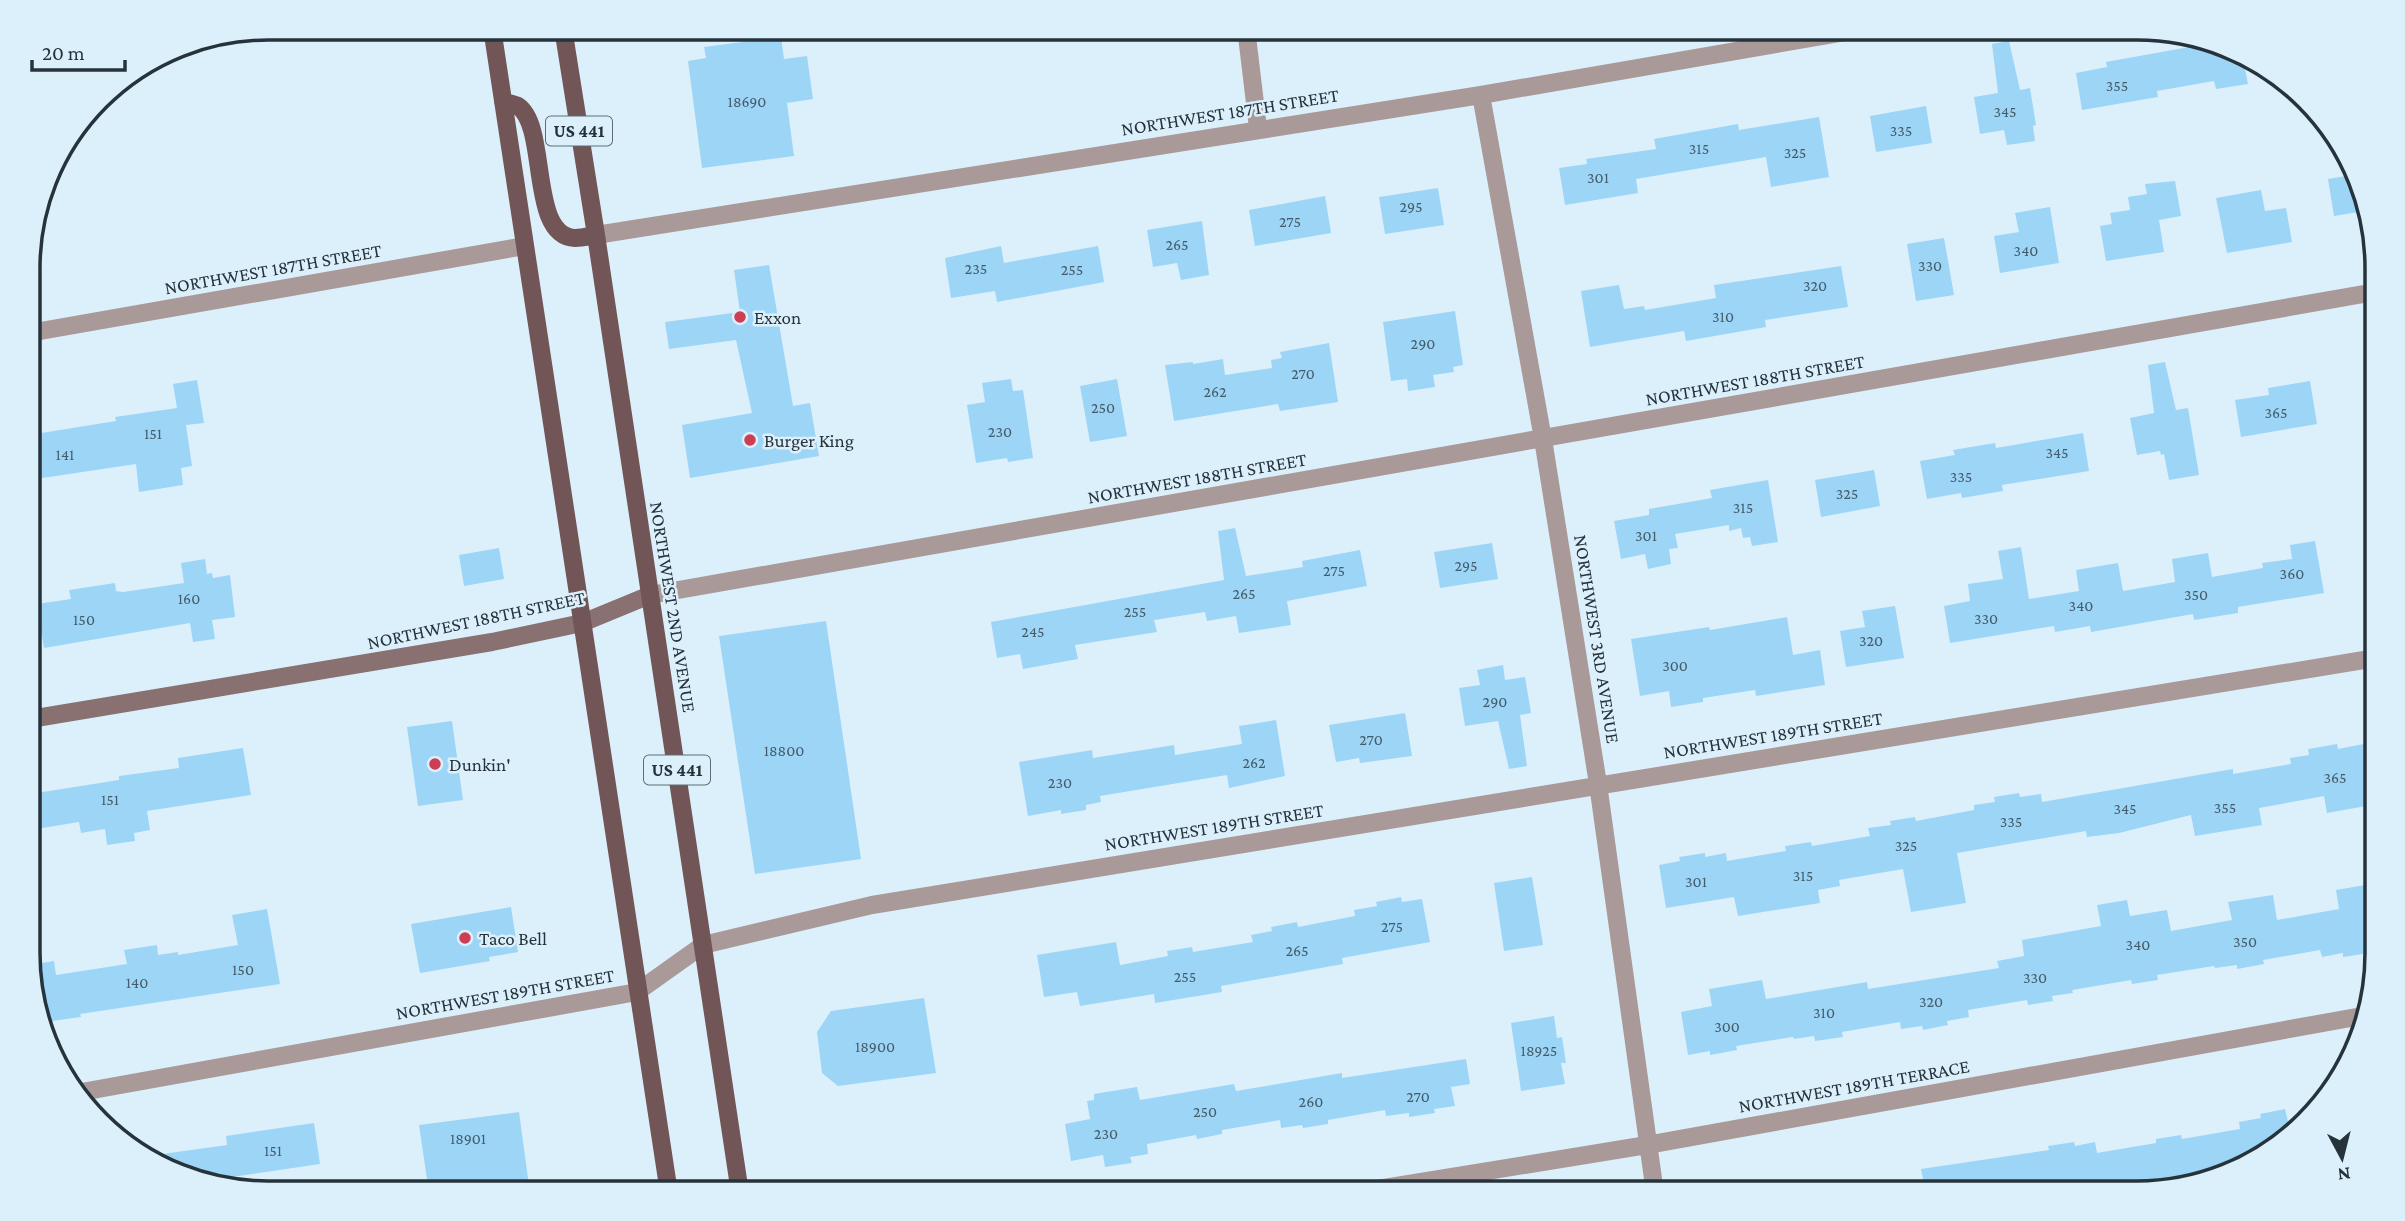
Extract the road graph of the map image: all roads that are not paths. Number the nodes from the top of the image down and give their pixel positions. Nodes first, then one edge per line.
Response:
1 (494, 40) edge
2 (565, 40) edge
3 (1247, 40) edge
4 (1800, 40) edge
5 (1481, 95) junction
6 (503, 102) junction
7 (1258, 128) junction
8 (596, 235) junction
9 (525, 246) junction
10 (2365, 294) edge
11 (41, 331) edge
12 (1543, 439) junction
13 (650, 596) junction
14 (582, 622) junction
15 (2365, 660) edge
16 (40, 717) edge
17 (1598, 784) junction
18 (703, 945) junction
19 (637, 992) junction
20 (2355, 1017) edge
21 (88, 1091) edge
22 (1647, 1144) junction
23 (1429, 1180) edge
24 (1653, 1180) edge
25 (667, 1181) edge
26 (738, 1181) edge

1 - 6 main road
2 - 8 main road, NORTHWEST 2ND AVENUE / US 441
3 - 7 street
4 - 5 street, NORTHWEST 187TH STREET
5 - 7 street, NORTHWEST 187TH STREET
5 - 12 street, NORTHWEST 3RD AVENUE
6 - 8 main road
6 - 9 main road
7 - 8 street, NORTHWEST 187TH STREET
8 - 13 main road, NORTHWEST 2ND AVENUE / US 441
9 - 11 street, NORTHWEST 187TH STREET
9 - 14 main road
10 - 12 street, NORTHWEST 188TH STREET
12 - 13 street, NORTHWEST 188TH STREET
12 - 17 street, NORTHWEST 3RD AVENUE
13 - 14 street, NORTHWEST 188TH STREET
13 - 18 main road, NORTHWEST 2ND AVENUE / US 441
14 - 16 street, NORTHWEST 188TH STREET
14 - 19 main road
15 - 17 street, NORTHWEST 189TH STREET
17 - 18 street, NORTHWEST 189TH STREET
17 - 22 street, NORTHWEST 3RD AVENUE
18 - 19 street, NORTHWEST 189TH STREET
18 - 26 main road, NORTHWEST 2ND AVENUE / US 441
19 - 21 street, NORTHWEST 189TH STREET
19 - 25 main road
20 - 22 street, NORTHWEST 189TH TERRACE
22 - 23 street, NORTHWEST 189TH TERRACE
22 - 24 street, NORTHWEST 3RD AVENUE

